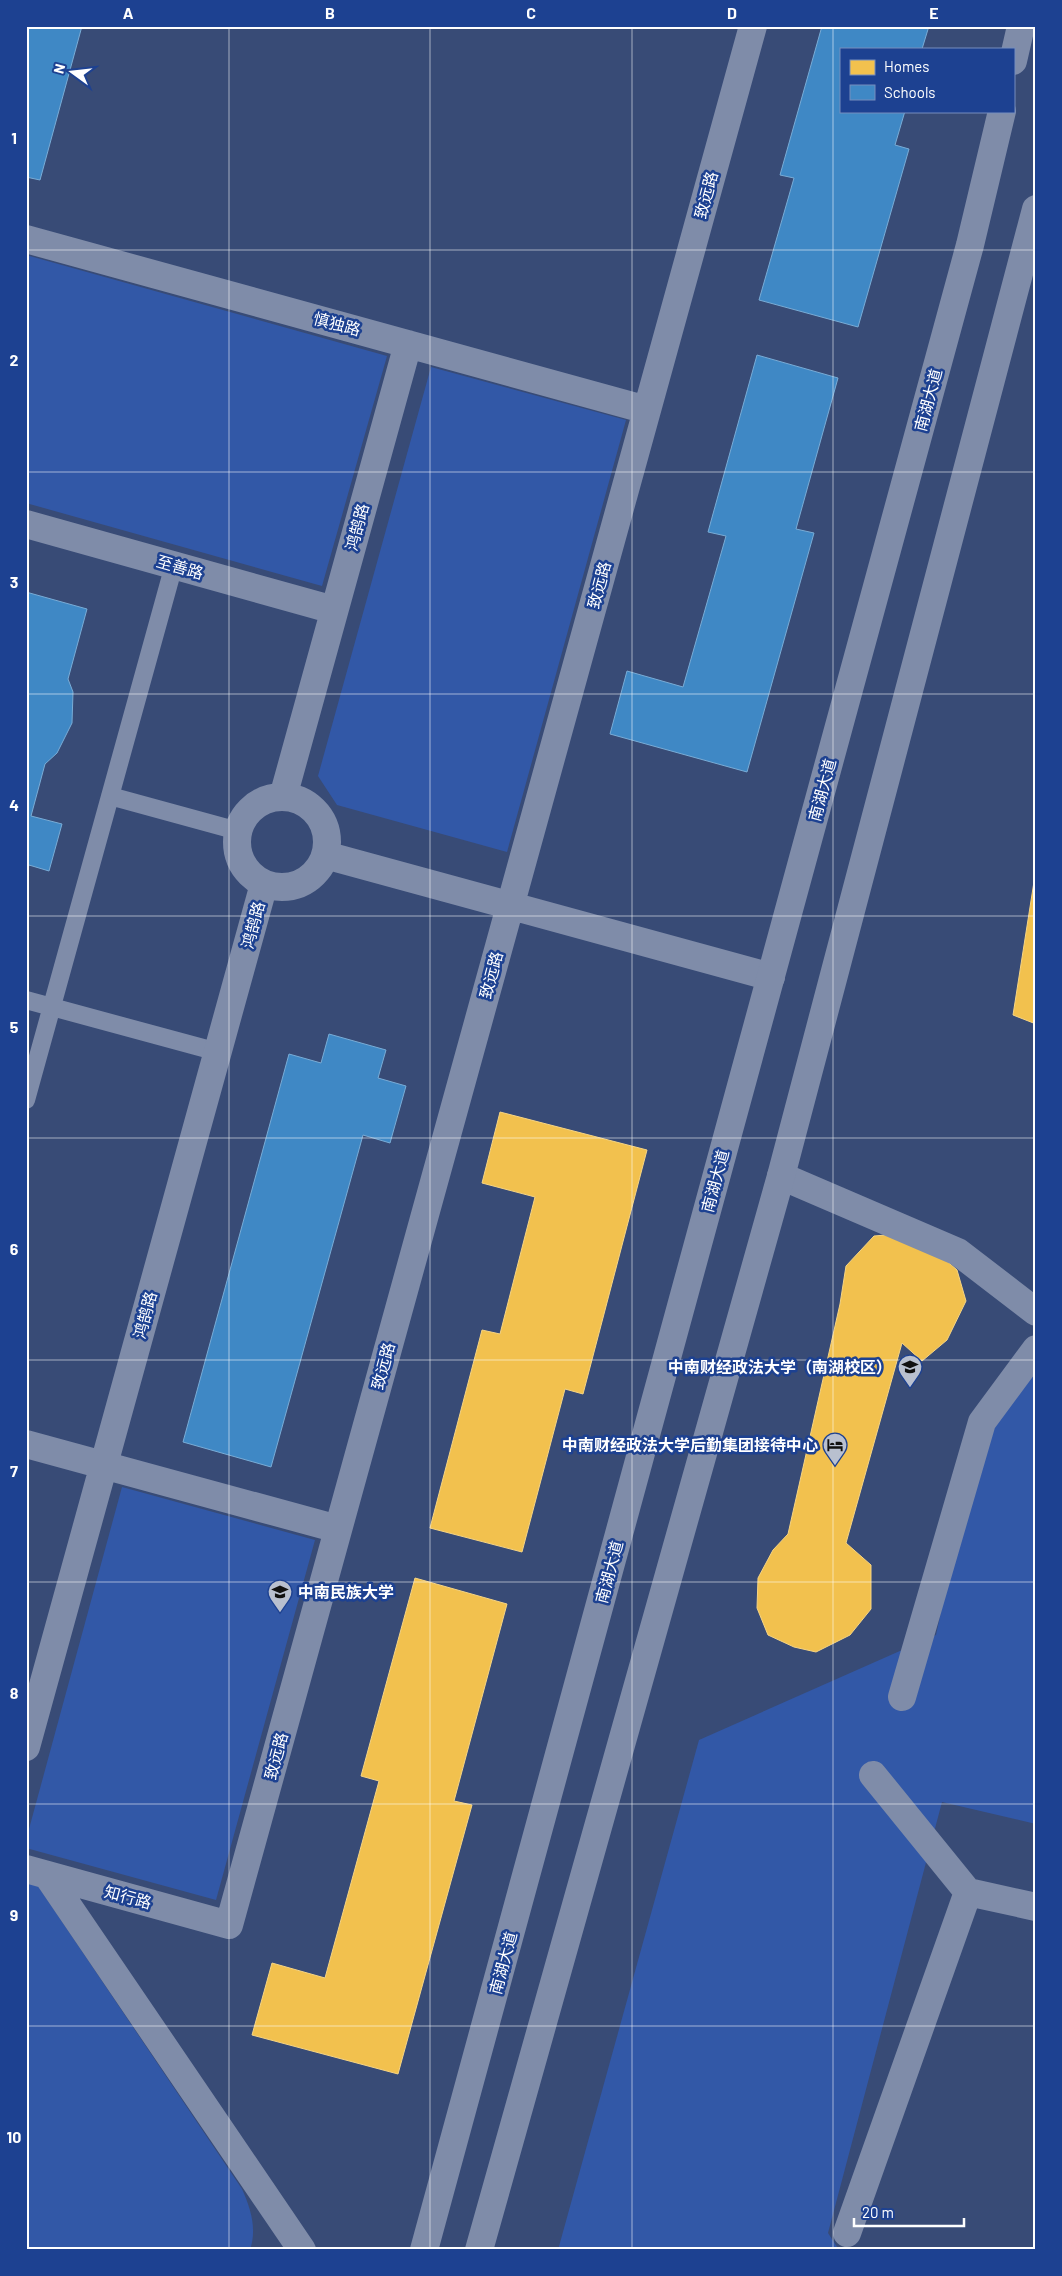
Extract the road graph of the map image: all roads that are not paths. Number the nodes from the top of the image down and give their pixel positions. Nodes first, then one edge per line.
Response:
1 (753, 26) edge
2 (1021, 26) edge
3 (1014, 57) edge
4 (1002, 112) edge
5 (1036, 208) edge
6 (26, 239) edge
7 (408, 344) junction
8 (647, 410) junction
9 (26, 524) edge
10 (174, 565) junction
11 (334, 610) junction
12 (110, 796) junction
13 (283, 797) junction
14 (238, 831) junction
15 (324, 855) junction
16 (264, 884) junction
17 (510, 906) junction
18 (771, 978) junction
19 (26, 1000) edge
20 (52, 1007) junction
21 (218, 1052) junction
22 (26, 1100) edge
23 (781, 1176) junction
24 (1036, 1312) edge
25 (1036, 1349) edge
26 (26, 1444) edge
27 (104, 1465) junction
28 (338, 1529) junction
29 (902, 1697) dead end
30 (26, 1747) edge
31 (873, 1775) dead end
32 (37, 1872) edge
33 (968, 1892) junction
34 (1036, 1907) edge
35 (229, 1924) joint
36 (847, 2233) dead end
37 (302, 2250) edge
38 (424, 2250) edge
39 (479, 2250) edge

1 - 8 street, 致远路
2 - 3 street
4 - 18 street, 南湖大道
5 - 23 street
6 - 7 street, 慎独路
7 - 8 street, 慎独路
7 - 11 street, 鸿鹄路
8 - 17 street, 致远路
9 - 10 street, 至善路
10 - 11 street, 至善路
10 - 12 lane
11 - 13 street, 鸿鹄路
12 - 14 lane
12 - 20 lane
13 - 14 street
13 - 15 street
14 - 16 street
15 - 16 street
15 - 17 street
16 - 21 street, 鸿鹄路
17 - 18 street
17 - 28 street, 致远路
18 - 38 street, 南湖大道
19 - 20 lane
20 - 21 lane
20 - 22 lane
21 - 27 street, 鸿鹄路
23 - 24 street
23 - 39 street
25 - 29 street
26 - 27 street
27 - 28 street
27 - 30 street, 鸿鹄路
28 - 35 street, 致远路
31 - 33 street
32 - 35 street, 知行路
32 - 37 street
33 - 34 street
33 - 36 street

